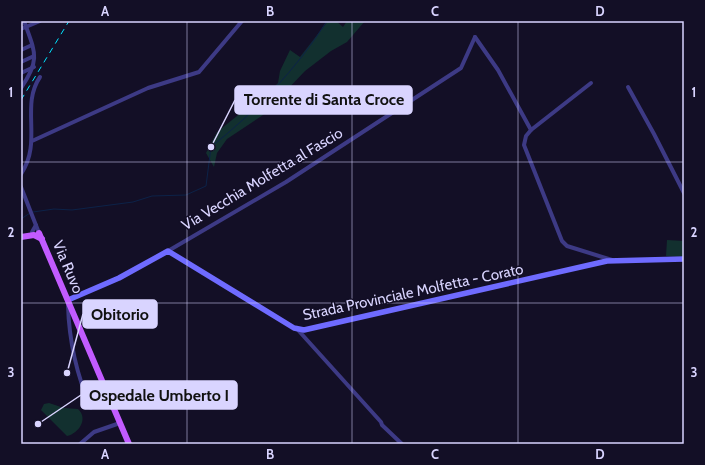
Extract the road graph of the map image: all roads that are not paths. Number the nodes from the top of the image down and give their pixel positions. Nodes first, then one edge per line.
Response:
1 (24, 21) edge
2 (40, 21) edge
3 (242, 21) edge
4 (26, 27) junction
5 (21, 29) edge
6 (32, 45) junction
7 (21, 50) edge
8 (34, 56) junction
9 (21, 62) edge
10 (34, 67) junction
11 (21, 72) edge
12 (40, 77) dead end
13 (592, 83) dead end
14 (21, 88) edge
15 (628, 88) dead end
16 (531, 130) junction
17 (32, 141) junction
18 (21, 174) edge
19 (21, 187) edge
20 (684, 193) edge
21 (35, 233) junction
22 (23, 236) edge
23 (168, 251) junction
24 (684, 259) edge
25 (614, 260) junction
26 (68, 300) junction
27 (298, 330) junction
28 (91, 408) dead end
29 (120, 423) junction
30 (80, 444) edge
31 (129, 444) edge
32 (402, 444) edge

1 - 4 street
2 - 4 street
3 - 17 street
4 - 5 street
4 - 6 street
6 - 7 street
6 - 8 street
8 - 9 street
8 - 10 street
10 - 11 street
10 - 14 street
12 - 17 street
13 - 16 street
15 - 20 street
16 - 23 street, Via Vecchia Molfetta al Fascio
16 - 25 street
17 - 18 street
19 - 21 street, Via Ruvo
21 - 22 main road
21 - 26 main road, Via Ruvo
23 - 26 street
23 - 27 street, Strada Provinciale Molfetta - Corato
24 - 25 street, Strada Provinciale Molfetta - Corato
25 - 27 street, Strada Provinciale Molfetta - Corato
26 - 28 street
26 - 29 main road, Via Ruvo
27 - 32 street
29 - 30 street
29 - 31 main road, Via Ruvo

